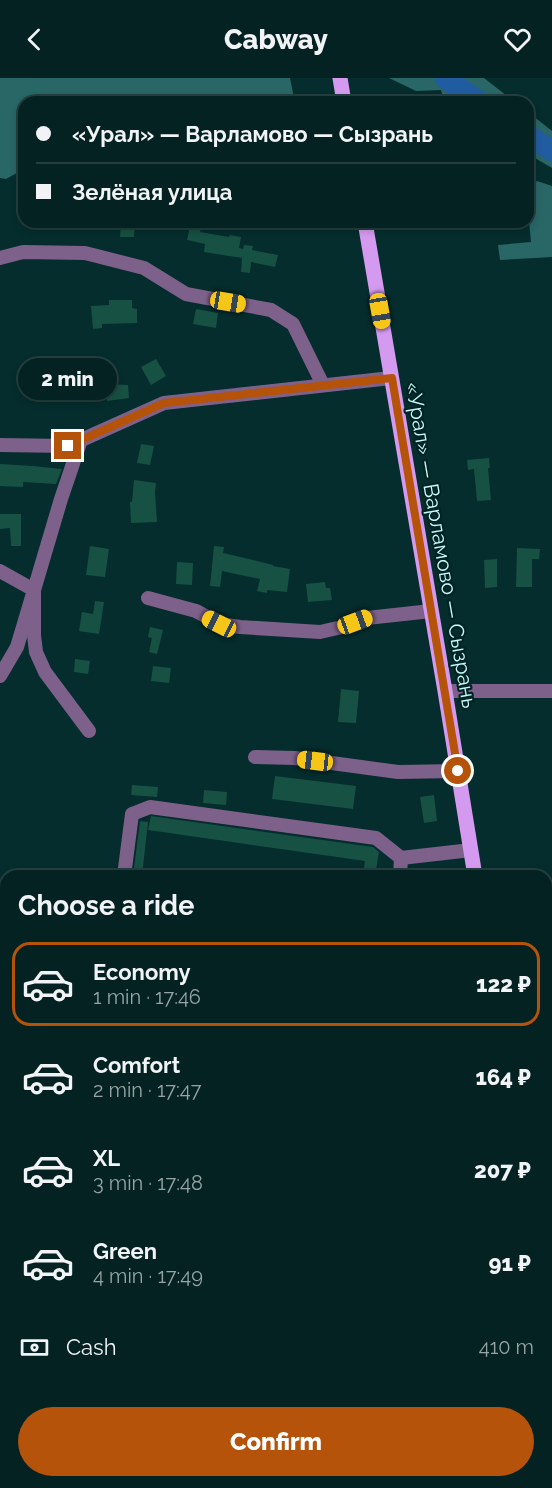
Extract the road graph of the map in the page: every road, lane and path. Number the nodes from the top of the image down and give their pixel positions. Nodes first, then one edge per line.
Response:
1 (340, 81) edge
2 (343, 96) edge
3 (366, 228) edge
4 (0, 258) edge
5 (392, 378) junction
6 (323, 385) junction
7 (81, 440) junction
8 (0, 445) edge
9 (0, 570) edge
10 (34, 591) junction
11 (148, 598) dead end
12 (431, 611) junction
13 (0, 676) edge
14 (445, 691) junction
15 (552, 691) edge
16 (89, 731) dead end
17 (255, 757) dead end
18 (458, 771) junction
19 (471, 850) junction
20 (401, 858) junction
21 (125, 870) edge
22 (400, 870) edge
23 (474, 870) edge

1 - 2 main road
3 - 5 main road, «Урал» — Варламово — Сызрань
4 - 6 street
5 - 6 street
5 - 12 main road, «Урал» — Варламово — Сызрань
6 - 7 street
7 - 8 street
7 - 10 street
9 - 10 street
10 - 13 street
10 - 16 street
11 - 12 street
12 - 14 main road, «Урал» — Варламово — Сызрань
14 - 15 street
14 - 18 main road, «Урал» — Варламово — Сызрань
17 - 18 street
18 - 19 main road, «Урал» — Варламово — Сызрань
19 - 20 street
19 - 23 main road, «Урал» — Варламово — Сызрань
20 - 21 street
20 - 22 street

